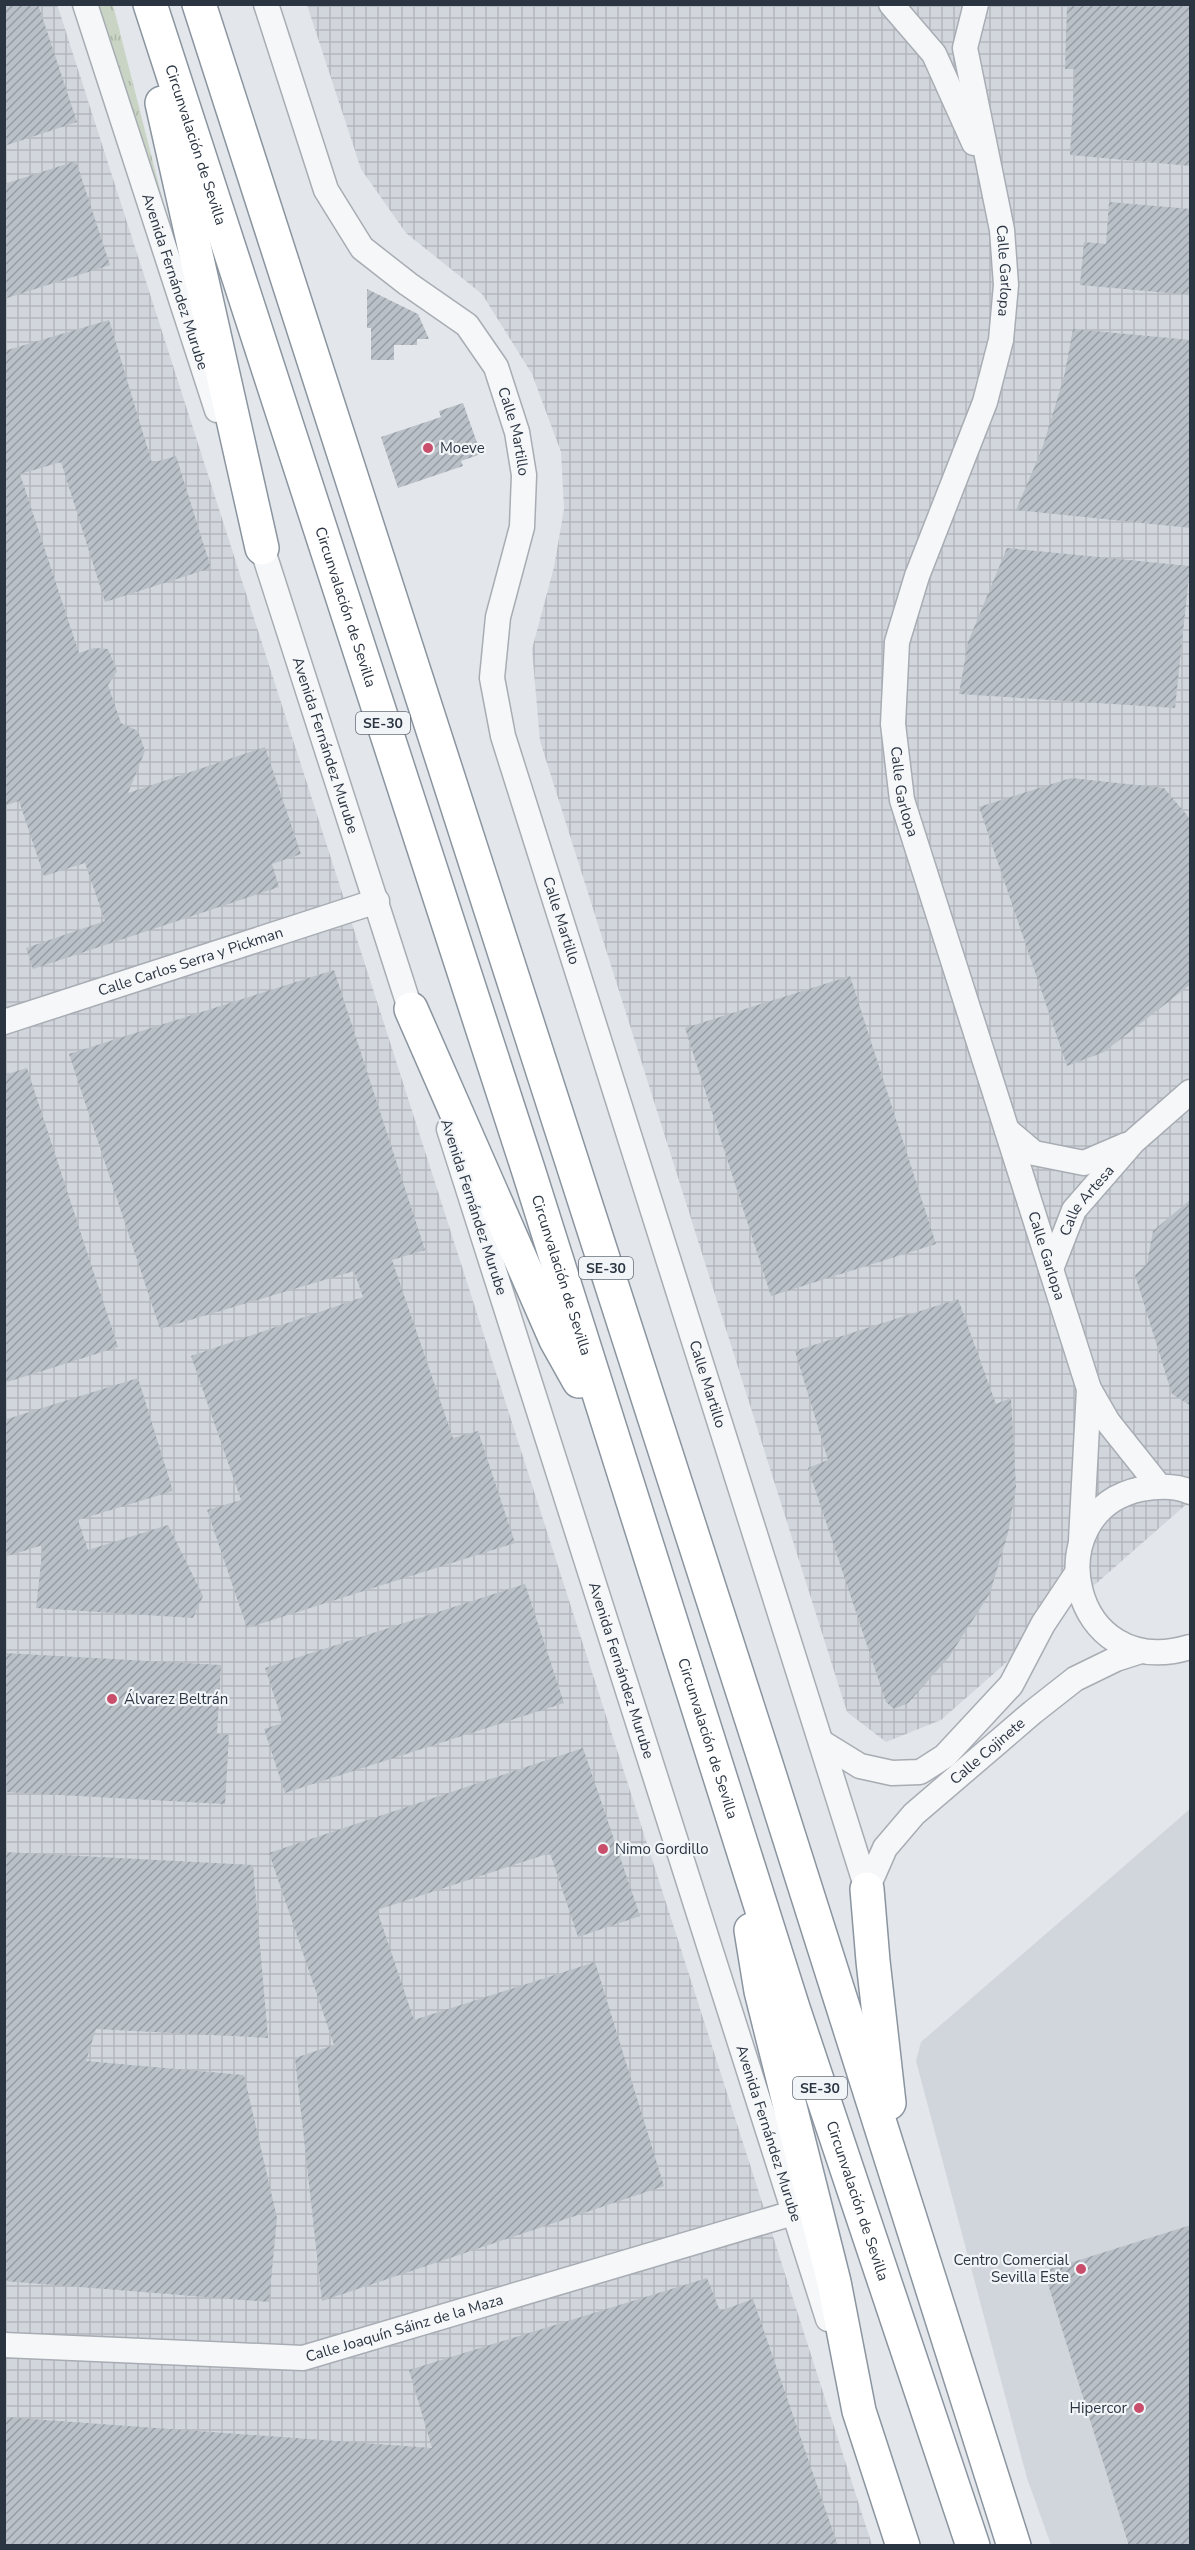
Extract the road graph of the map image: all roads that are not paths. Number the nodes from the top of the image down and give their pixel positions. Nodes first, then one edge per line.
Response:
1 (85, 4) edge
2 (140, 4) edge
3 (150, 4) edge
4 (199, 4) edge
5 (266, 4) edge
6 (891, 4) edge
7 (976, 4) edge
8 (993, 184) junction
9 (262, 548) junction
10 (377, 901) junction
11 (411, 1009) junction
12 (4, 1022) edge
13 (1191, 1092) edge
14 (1006, 1129) junction
15 (1134, 1141) junction
16 (1051, 1269) junction
17 (1089, 1389) junction
18 (613, 1443) junction
19 (1159, 1486) junction
20 (1190, 1491) edge
21 (1080, 1545) junction
22 (1077, 1574) junction
23 (1141, 1652) junction
24 (1184, 1654) edge
25 (821, 1742) junction
26 (733, 1821) junction
27 (867, 1889) junction
28 (898, 2176) junction
29 (793, 2213) junction
30 (4, 2345) edge
31 (860, 2411) junction
32 (1013, 2541) edge
33 (903, 2546) edge
34 (973, 2546) edge

1 - 9 street, Avenida Fernández Murube
2 - 9 highway
3 - 18 highway, Circunvalación de Sevilla / SE-30
4 - 28 highway, SE-30
5 - 25 street, Calle Martillo
6 - 8 street, Calle Garlopa
7 - 8 street, Calle Garlopa
8 - 14 street, Calle Garlopa
9 - 10 street, Avenida Fernández Murube
10 - 11 street, Avenida Fernández Murube
10 - 12 street, Calle Carlos Serra y Pickman
11 - 18 highway
11 - 29 street, Avenida Fernández Murube
13 - 15 street, Calle Artesa
14 - 15 street, Calle Artesa
14 - 16 street, Calle Garlopa
15 - 16 street, Calle Artesa
16 - 17 street, Calle Garlopa
17 - 19 street, Calle Garlopa
17 - 21 street, Calle Garlopa
18 - 26 highway, Circunvalación de Sevilla / SE-30
19 - 20 street
19 - 21 street
21 - 22 street, Calle Garlopa
22 - 23 street
22 - 25 street, Calle Cojinete
23 - 24 street
23 - 27 street, Calle Cojinete
25 - 27 street, Calle Martillo
26 - 31 highway
26 - 34 highway, Circunvalación de Sevilla / SE-30
27 - 28 highway
28 - 32 highway, SE-30
29 - 30 street, Calle Joaquín Sáinz de la Maza
29 - 31 street, Avenida Fernández Murube
31 - 33 highway

